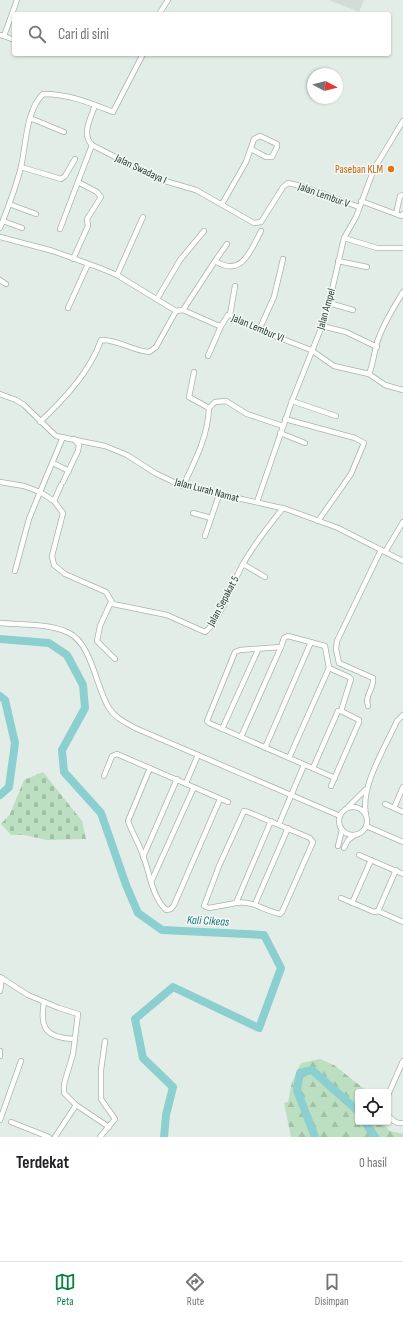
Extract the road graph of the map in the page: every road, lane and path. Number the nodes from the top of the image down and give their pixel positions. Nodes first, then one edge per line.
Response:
1 (17, 0) edge
2 (168, 0) edge
3 (160, 12) edge
4 (2, 35) edge
5 (12, 39) edge
6 (142, 56) edge
7 (95, 105) junction
8 (30, 118) junction
9 (403, 121) edge
10 (64, 132) dead end
11 (92, 145) junction
12 (251, 149) junction
13 (74, 159) dead end
14 (21, 167) junction
15 (78, 182) junction
16 (290, 183) joint
17 (403, 195) edge
18 (361, 201) junction
19 (9, 204) junction
20 (222, 204) junction
21 (358, 207) junction
22 (36, 214) dead end
23 (396, 214) junction
24 (403, 214) edge
25 (143, 218) dead end
26 (3, 221) junction
27 (0, 228) edge
28 (22, 228) dead end
29 (60, 229) dead end
30 (261, 230) dead end
31 (204, 231) dead end
32 (0, 237) edge
33 (344, 238) junction
34 (227, 244) dead end
35 (403, 248) edge
36 (283, 258) dead end
37 (72, 259) junction
38 (215, 261) junction
39 (338, 261) junction
40 (88, 264) junction
41 (367, 267) dead end
42 (117, 275) junction
43 (0, 280) edge
44 (6, 284) dead end
45 (235, 286) dead end
46 (403, 292) edge
47 (157, 299) junction
48 (329, 303) junction
49 (68, 308) dead end
50 (183, 310) junction
51 (353, 310) dead end
52 (176, 311) junction
53 (230, 315) junction
54 (221, 326) junction
55 (322, 326) junction
56 (259, 330) junction
57 (377, 347) junction
58 (311, 350) junction
59 (208, 356) dead end
60 (194, 372) dead end
61 (369, 374) junction
62 (403, 390) edge
63 (0, 394) edge
64 (292, 401) junction
65 (209, 408) junction
66 (336, 416) dead end
67 (285, 419) junction
68 (40, 422) junction
69 (283, 426) junction
70 (280, 434) junction
71 (63, 437) junction
72 (74, 439) junction
73 (305, 443) dead end
74 (55, 464) dead end
75 (69, 471) junction
76 (0, 482) edge
77 (183, 486) junction
78 (40, 492) junction
79 (219, 495) junction
80 (54, 501) junction
81 (257, 502) junction
82 (282, 508) junction
83 (193, 513) dead end
84 (211, 518) junction
85 (318, 521) junction
86 (403, 522) edge
87 (205, 536) dead end
88 (383, 551) junction
89 (403, 561) edge
90 (243, 564) junction
91 (15, 570) dead end
92 (265, 577) dead end
93 (111, 602) junction
94 (0, 623) edge
95 (311, 642) junction
96 (281, 647) junction
97 (258, 650) junction
98 (115, 659) dead end
99 (329, 668) junction
100 (368, 706) dead end
101 (341, 711) junction
102 (403, 715) edge
103 (222, 729) junction
104 (241, 737) junction
105 (265, 748) junction
106 (198, 755) junction
107 (289, 758) junction
108 (304, 765) junction
109 (150, 768) junction
110 (313, 768) junction
111 (104, 776) dead end
112 (335, 778) junction
113 (177, 779) junction
114 (186, 783) junction
115 (331, 786) dead end
116 (194, 787) junction
117 (403, 787) edge
118 (366, 788) junction
119 (292, 794) junction
120 (220, 799) junction
121 (228, 802) dead end
122 (385, 804) dead end
123 (348, 808) junction
124 (394, 808) junction
125 (403, 812) edge
126 (366, 815) junction
127 (340, 816) junction
128 (271, 821) junction
129 (279, 824) junction
130 (366, 826) junction
131 (288, 828) junction
132 (342, 830) junction
133 (355, 835) junction
134 (403, 842) edge
135 (338, 846) dead end
136 (344, 848) dead end
137 (359, 855) dead end
138 (143, 857) junction
139 (370, 860) junction
140 (396, 870) junction
141 (403, 874) edge
142 (151, 882) junction
143 (341, 898) dead end
144 (236, 903) junction
145 (352, 903) junction
146 (255, 904) junction
147 (378, 911) junction
148 (403, 922) edge
149 (1, 977) edge
150 (0, 991) edge
151 (44, 1002) junction
152 (75, 1039) junction
153 (105, 1041) dead end
154 (0, 1051) edge
155 (0, 1056) edge
156 (21, 1061) dead end
157 (403, 1061) edge
158 (391, 1089) edge
159 (76, 1105) junction
160 (391, 1119) edge
161 (0, 1120) edge
162 (11, 1122) dead end
163 (403, 1123) edge
164 (109, 1127) junction
165 (56, 1136) edge
166 (103, 1136) edge
167 (49, 1137) edge

1 - 4 street
2 - 3 street
4 - 5 street
6 - 7 street
7 - 8 street
7 - 11 street
8 - 10 street
8 - 14 street
9 - 18 street, Jalan Ampel
11 - 15 street
11 - 20 street, Jalan Swadaya I
12 - 12 street
12 - 20 street
13 - 14 street
14 - 19 street
15 - 29 street
15 - 37 street
16 - 20 street, Jalan Swadaya I
16 - 21 street, Jalan Lembur V
17 - 23 street
18 - 21 street, Jalan Ampel
18 - 23 street
19 - 22 street
19 - 26 street
21 - 33 street, Jalan Ampel
23 - 24 street
25 - 42 street
26 - 27 street
26 - 28 street
30 - 38 street
31 - 47 street
32 - 37 street
33 - 35 street
33 - 39 street, Jalan Ampel
34 - 38 street
36 - 56 street
37 - 40 street
38 - 50 street
39 - 41 street
39 - 48 street, Jalan Ampel
40 - 42 street
40 - 49 street
42 - 47 street
43 - 44 street
45 - 53 street
46 - 57 street
47 - 52 street
48 - 51 street
48 - 55 street, Jalan Ampel
50 - 52 street
50 - 54 street, Jalan Lembur VI
52 - 68 street
53 - 54 street, Jalan Lembur VI
53 - 56 street, Jalan Lembur VI
54 - 59 street
55 - 57 street
55 - 58 street, Jalan Ampel
56 - 58 street, Jalan Lembur VI
57 - 61 street
58 - 61 street, Jalan Lembur VI
58 - 64 street, Jalan Ampel
60 - 65 street
61 - 62 street
63 - 68 street, Jalan Lurah Namat
64 - 66 street
64 - 67 street, Jalan Ampel
65 - 69 street
65 - 77 street
67 - 69 street, Jalan Ampel
67 - 85 street
68 - 71 street, Jalan Lurah Namat
69 - 70 street, Jalan Ampel
70 - 73 street
70 - 81 street, Jalan Ampel
71 - 72 street, Jalan Lurah Namat
71 - 78 street
72 - 75 street
72 - 77 street, Jalan Lurah Namat
74 - 75 street
75 - 80 street
76 - 78 street
77 - 79 street, Jalan Lurah Namat
78 - 80 street
78 - 91 street
79 - 81 street, Jalan Lurah Namat
79 - 84 street
80 - 93 street, Jalan Sepakat 5
81 - 82 street, Jalan Lurah Namat
82 - 85 street, Jalan Lurah Namat
82 - 90 street, Jalan Sepakat 5
83 - 84 street
84 - 87 street
85 - 88 street, Jalan Lurah Namat
86 - 88 street
88 - 89 street, Jalan Lurah Namat
88 - 100 street
90 - 92 street
90 - 93 street, Jalan Sepakat 5
93 - 98 street
94 - 106 street
95 - 96 street
95 - 99 street
95 - 105 street
96 - 97 street
96 - 104 street
97 - 103 street
97 - 103 street
99 - 101 street
99 - 107 street
101 - 110 street
101 - 112 street
102 - 118 street
103 - 104 street
104 - 105 street
105 - 107 street
106 - 114 street
106 - 119 street
107 - 108 street
108 - 110 street
108 - 119 street
109 - 111 street
109 - 113 street
109 - 138 street
110 - 112 street
112 - 115 street
113 - 114 street
113 - 138 street
114 - 116 street
116 - 120 street
116 - 142 street
117 - 124 street
118 - 123 street
118 - 126 street
119 - 127 street
119 - 129 street
120 - 121 street
120 - 142 street
122 - 124 street
123 - 126 street
123 - 127 street
124 - 125 street
126 - 130 street
127 - 132 street
128 - 129 street
128 - 144 street
128 - 144 street
129 - 131 street
130 - 133 street
130 - 134 street
131 - 146 street
131 - 146 street
132 - 133 street
132 - 135 street
133 - 136 street
137 - 139 street
138 - 142 street
139 - 140 street
139 - 145 street
140 - 141 street
140 - 147 street
143 - 145 street
144 - 146 street
145 - 147 street
147 - 148 street
149 - 150 street
149 - 151 street
151 - 152 street
151 - 152 street
152 - 159 street
153 - 164 street
154 - 155 street
156 - 161 street
157 - 158 street
159 - 164 street
159 - 165 street
160 - 163 street
162 - 167 street
164 - 166 street

